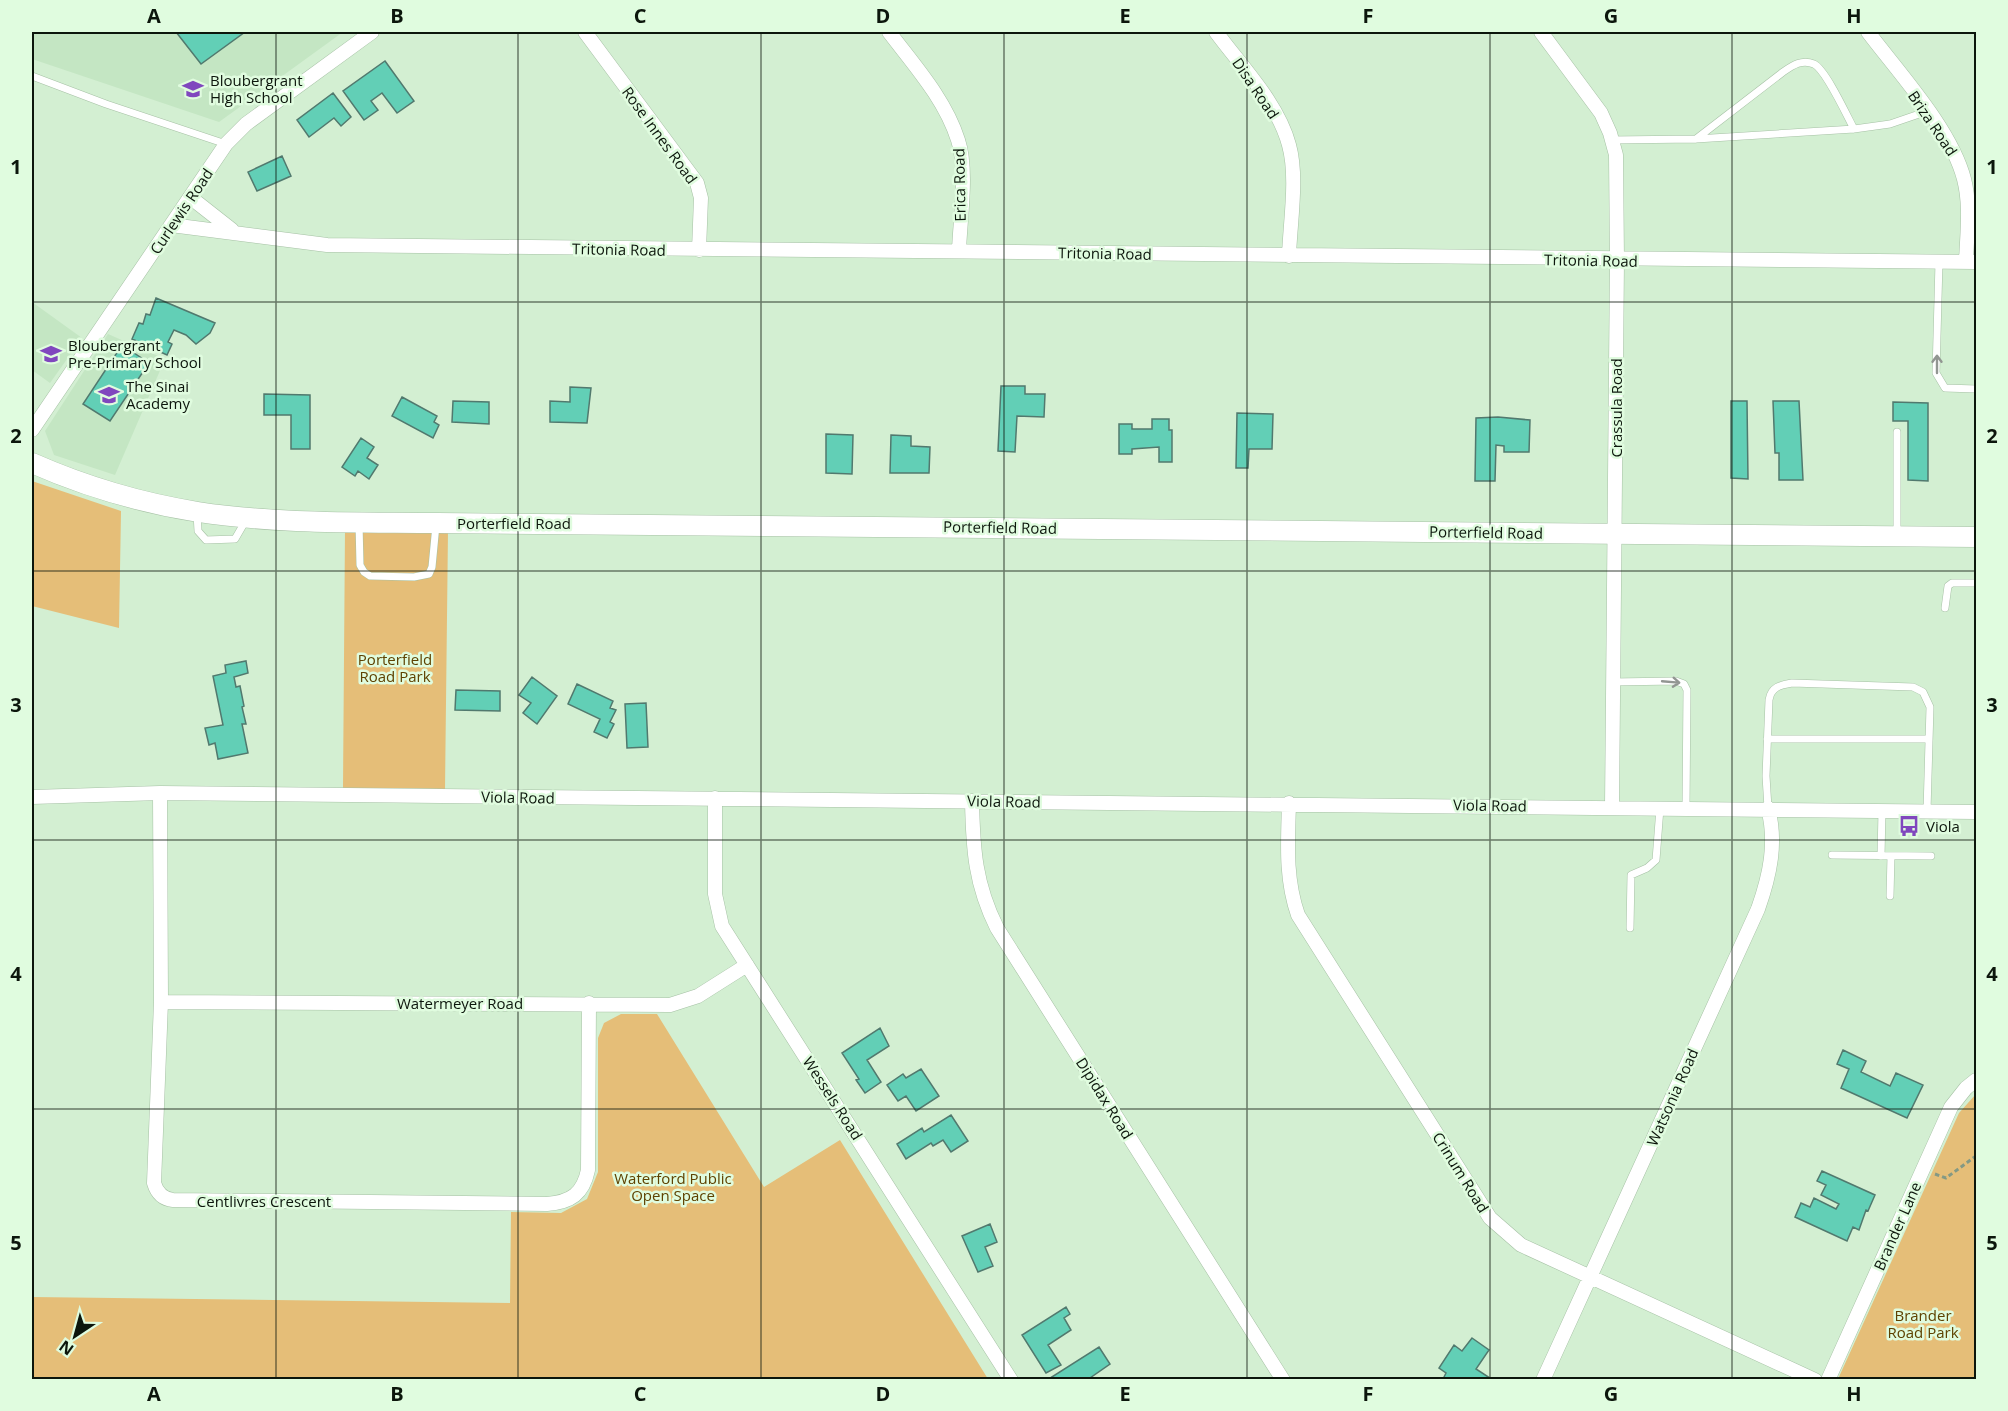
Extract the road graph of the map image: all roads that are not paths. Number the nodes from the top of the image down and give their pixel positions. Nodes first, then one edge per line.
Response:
1 (372, 32) edge
2 (585, 32) edge
3 (889, 32) edge
4 (1216, 32) edge
5 (1541, 32) edge
6 (1868, 32) edge
7 (32, 76) edge
8 (1928, 111) junction
9 (1854, 129) junction
10 (1696, 139) junction
11 (1612, 140) junction
12 (226, 144) junction
13 (190, 197) junction
14 (171, 225) junction
15 (234, 231) junction
16 (699, 250) junction
17 (959, 251) junction
18 (1289, 256) junction
19 (1617, 260) junction
20 (1939, 262) junction
21 (1972, 262) edge
22 (1977, 389) edge
23 (32, 430) edge
24 (1898, 432) dead end
25 (32, 463) edge
26 (197, 512) junction
27 (247, 517) junction
28 (359, 522) junction
29 (436, 523) junction
30 (1615, 534) junction
31 (1897, 536) junction
32 (1977, 537) edge
33 (1977, 583) edge
34 (1945, 608) dead end
35 (1613, 682) junction
36 (1767, 739) junction
37 (1929, 739) junction
38 (160, 794) junction
39 (32, 797) edge
40 (715, 798) junction
41 (972, 801) junction
42 (1289, 803) junction
43 (1612, 807) junction
44 (1660, 807) junction
45 (1686, 807) junction
46 (1768, 808) junction
47 (1927, 811) junction
48 (1882, 812) junction
49 (1977, 812) edge
50 (1832, 855) dead end
51 (1881, 856) junction
52 (1891, 856) junction
53 (1931, 856) dead end
54 (1890, 896) dead end
55 (1630, 928) dead end
56 (747, 965) junction
57 (161, 1002) junction
58 (589, 1003) junction
59 (1977, 1080) edge
60 (1590, 1277) junction
61 (1011, 1380) edge
62 (1283, 1380) edge
63 (1543, 1380) edge
64 (1815, 1380) edge
65 (1827, 1380) edge

1 - 12 street, Curlewis Road
2 - 16 street, Rose Innes Road
3 - 17 street, Erica Road
4 - 18 street, Disa Road
5 - 11 street, Crassula Road
6 - 8 street, Briza Road
7 - 12 lane
8 - 9 lane
8 - 21 street, Briza Road
9 - 10 lane
9 - 10 lane
10 - 11 lane
11 - 19 street, Crassula Road
12 - 13 street, Curlewis Road
13 - 14 street, Curlewis Road
13 - 15 street, Tritonia Road
14 - 15 street, Tritonia Road
14 - 23 street, Curlewis Road
15 - 16 street, Tritonia Road
16 - 17 street, Tritonia Road
17 - 18 street, Tritonia Road
18 - 19 street, Tritonia Road
19 - 20 street, Tritonia Road
19 - 30 street, Crassula Road
20 - 21 street, Tritonia Road
22 -> 20 lane
24 - 31 lane
25 - 26 street, Porterfield Road
26 - 27 street, Porterfield Road
26 - 27 lane
27 - 28 street, Porterfield Road
28 - 29 street, Porterfield Road
28 - 29 lane
29 - 30 street, Porterfield Road
30 - 31 street, Porterfield Road
30 - 35 street, Crassula Road
31 - 32 street, Porterfield Road
33 - 34 lane
35 - 43 street, Crassula Road
35 -> 45 lane
36 - 37 lane
36 - 37 lane
36 - 46 lane
37 - 47 lane
38 - 39 street, Viola Road
38 - 40 street, Viola Road
38 - 57 street, Centlivres Crescent
40 - 41 street, Viola Road
40 - 56 street, Wessels Road
41 - 42 street, Viola Road
41 - 62 street, Dipidax Road
42 - 43 street, Viola Road
42 - 60 street, Crinum Road
43 - 44 street, Viola Road
44 - 45 street, Viola Road
44 - 55 lane
45 - 46 street, Viola Road
46 - 48 street, Viola Road
46 - 60 street, Watsonia Road
47 - 48 street, Viola Road
47 - 49 street, Viola Road
48 - 51 lane
50 - 51 lane
51 - 52 lane
52 - 53 lane
52 - 54 lane
56 - 58 street, Watermeyer Road
56 - 61 street, Wessels Road
57 - 58 street, Watermeyer Road
57 - 58 street, Centlivres Crescent
59 - 65 street, Brander Lane
60 - 63 street, Watsonia Road
60 - 64 street, Crinum Road

